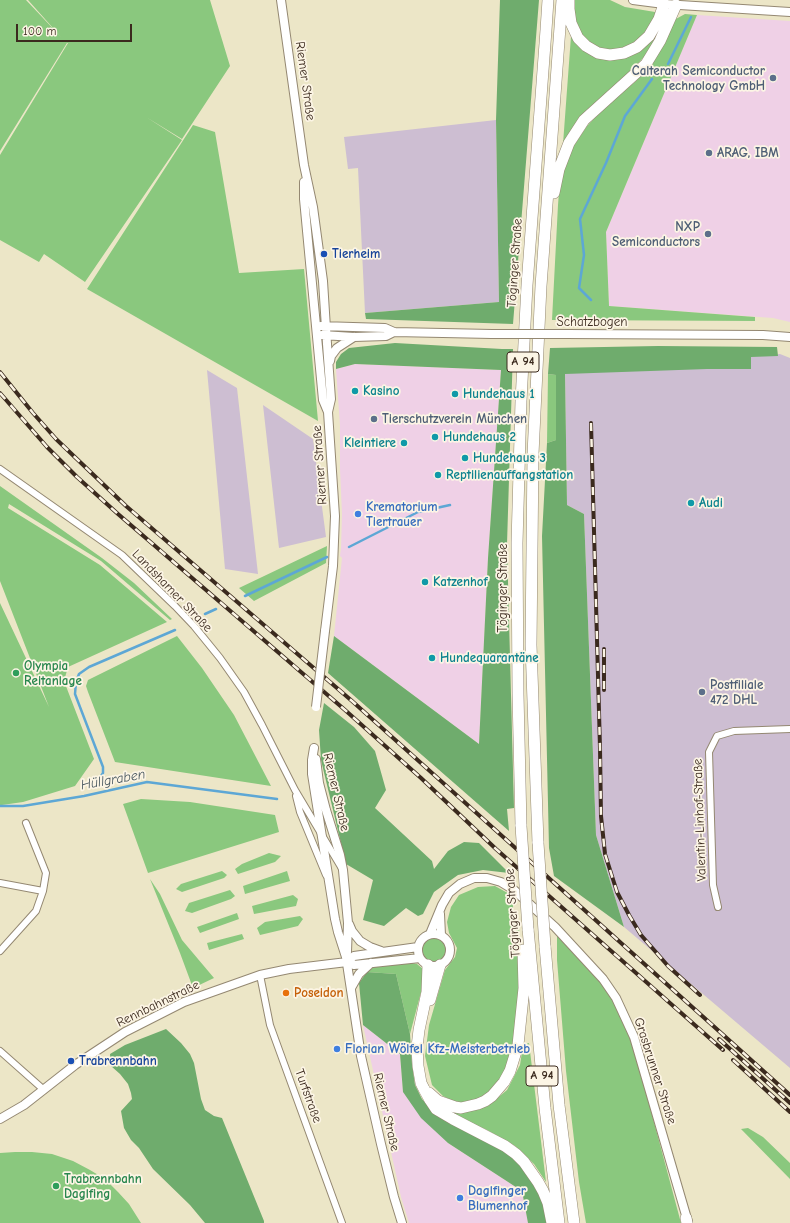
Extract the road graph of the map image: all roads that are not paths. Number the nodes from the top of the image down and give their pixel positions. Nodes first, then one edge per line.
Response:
1 (281, 0) edge
2 (540, 0) edge
3 (548, 0) edge
4 (562, 0) edge
5 (569, 0) edge
6 (633, 0) edge
7 (664, 4) junction
8 (676, 5) junction
9 (790, 12) edge
10 (546, 30) junction
11 (304, 165) junction
12 (545, 242) junction
13 (326, 326) junction
14 (317, 330) junction
15 (394, 332) junction
16 (327, 336) junction
17 (354, 337) junction
18 (790, 337) edge
19 (329, 364) junction
20 (328, 412) junction
21 (0, 469) edge
22 (316, 707) dead end
23 (790, 729) edge
24 (295, 790) junction
25 (26, 823) dead end
26 (322, 836) junction
27 (343, 870) junction
28 (328, 880) junction
29 (0, 883) edge
30 (43, 891) junction
31 (718, 907) dead end
32 (440, 911) junction
33 (348, 923) junction
34 (528, 928) junction
35 (430, 934) junction
36 (441, 935) junction
37 (418, 947) junction
38 (0, 951) edge
39 (383, 951) junction
40 (347, 959) junction
41 (424, 962) junction
42 (371, 963) junction
43 (440, 965) junction
44 (260, 975) junction
45 (351, 989) junction
46 (423, 1015) junction
47 (0, 1050) edge
48 (424, 1089) junction
49 (44, 1090) junction
50 (0, 1119) edge
51 (568, 1180) junction
52 (687, 1221) edge
53 (342, 1223) edge
54 (402, 1223) edge
55 (552, 1223) edge
56 (559, 1223) edge
57 (574, 1223) edge
58 (581, 1223) edge

1 - 11 street, Riemer Straße
2 - 10 highway
3 - 10 highway, Töginger Straße / A 94
4 - 12 highway, A 94
5 - 7 highway
6 - 7 street
7 - 8 street
8 - 9 street
8 - 12 highway
10 - 34 highway, Töginger Straße / A 94, bridge
11 - 13 street, Riemer Straße
11 - 14 street, Riemer Straße
12 - 51 highway, A 94, bridge
13 - 14 street, Schatzbogen
13 - 15 street, Schatzbogen
13 - 16 street, Riemer Straße
14 - 16 street, Schatzbogen
14 - 20 street, Riemer Straße
15 - 17 street, Schatzbogen
15 - 18 street, Schatzbogen, bridge
16 - 17 street, Schatzbogen
16 - 19 street, Riemer Straße
17 - 19 street
19 - 20 street, Riemer Straße
20 - 22 street, Riemer Straße, bridge
21 - 24 street, Landshamer Straße
23 - 31 street, Valentin-Linhof-Straße
24 - 26 street, Landshamer Straße
24 - 28 street, Landshamer Straße
25 - 30 street
26 - 27 street, Landshamer Straße
26 - 27 street, Riemer Straße
26 - 28 street, Riemer Straße
27 - 33 street, Riemer Straße
28 - 40 street, Riemer Straße
29 - 30 street
30 - 38 street
32 - 35 street, Grasbrunner Straße
32 - 36 street
32 - 52 street, Grasbrunner Straße
33 - 39 street
33 - 40 street, Riemer Straße
34 - 48 highway
34 - 56 highway, Töginger Straße / A 94
35 - 36 street
35 - 37 street
36 - 43 street
37 - 39 street, Rennbahnstraße
37 - 41 street
39 - 40 street, Rennbahnstraße
40 - 42 street, Rennbahnstraße
40 - 44 street, Rennbahnstraße
40 - 45 street, Riemer Straße
41 - 42 street, Rennbahnstraße
41 - 43 street, Rennbahnstraße
41 - 46 highway
42 - 45 street
43 - 46 highway
44 - 49 street, Rennbahnstraße
44 - 53 street, Turfstraße
45 - 54 street, Riemer Straße
46 - 48 highway
47 - 49 street
48 - 55 highway
49 - 50 street, Rennbahnstraße
51 - 57 highway, A 94
51 - 58 highway

